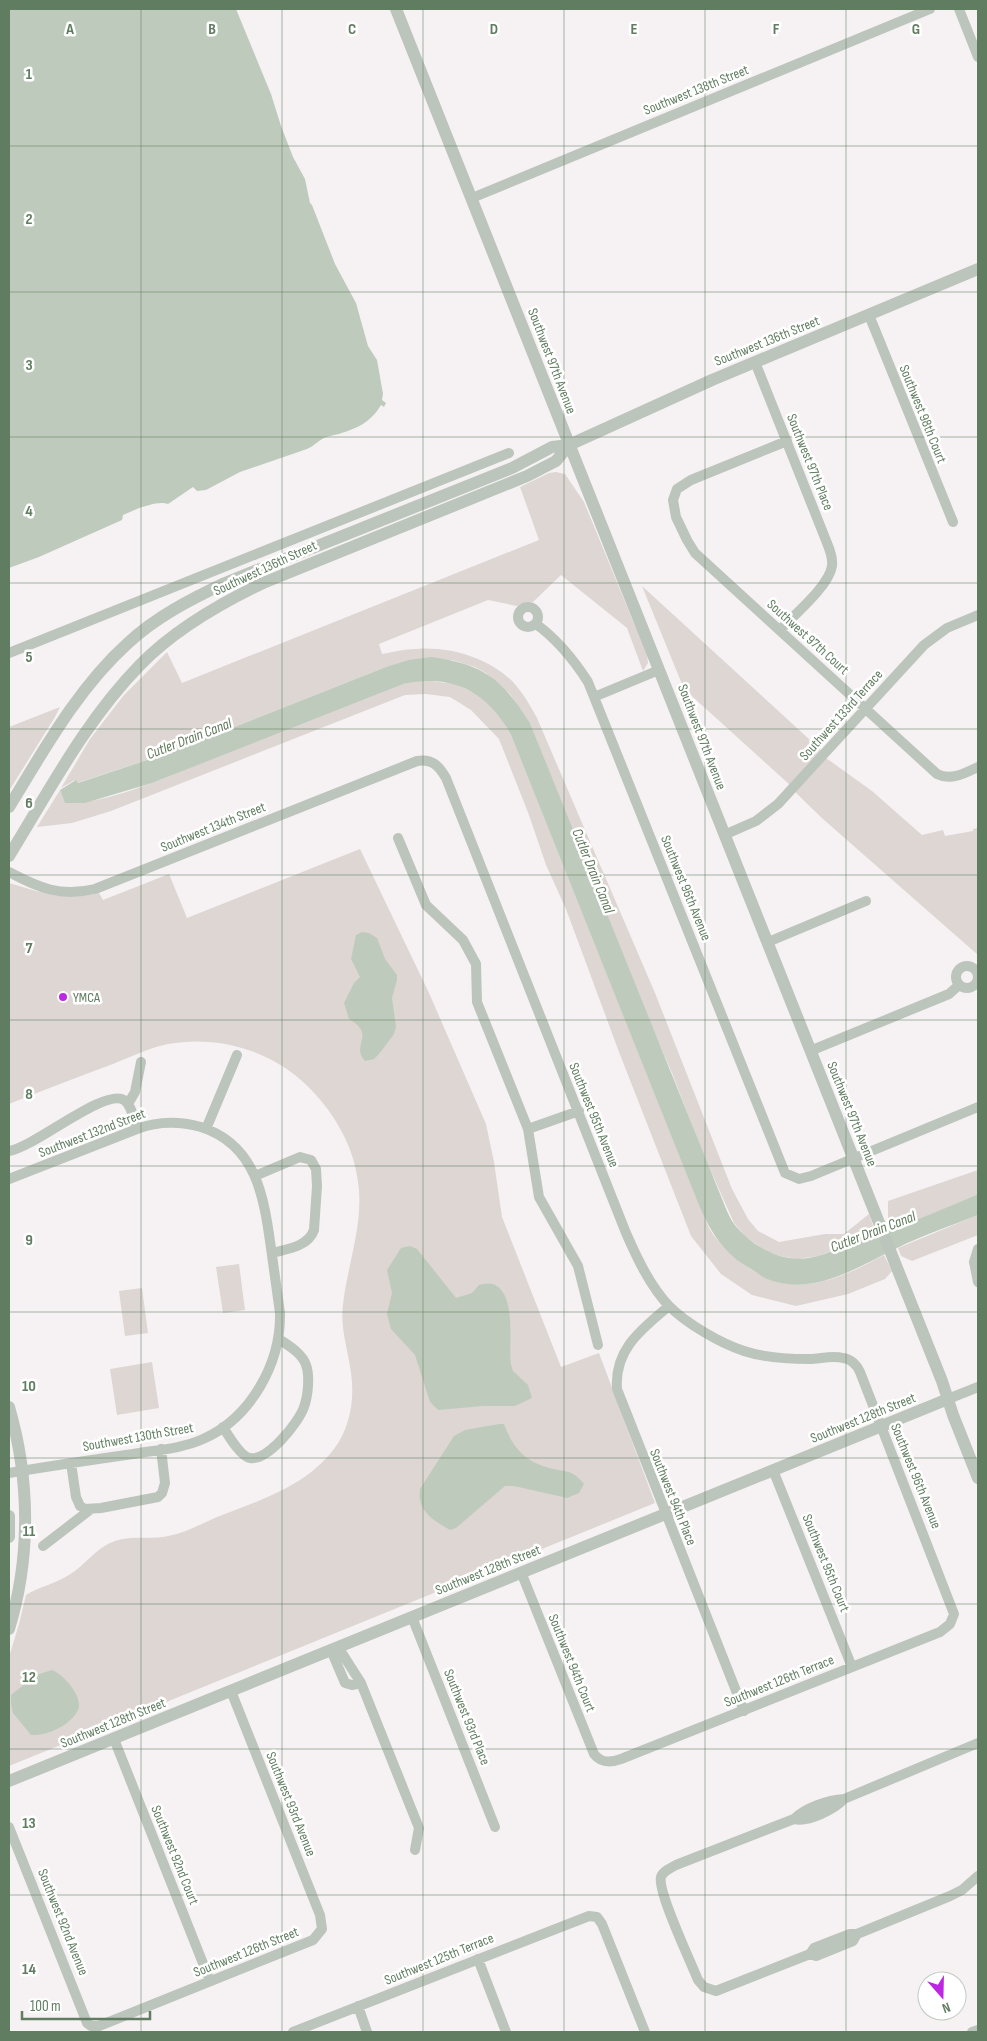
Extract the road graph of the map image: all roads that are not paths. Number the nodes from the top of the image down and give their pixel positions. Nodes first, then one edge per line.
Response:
1 (396, 9) edge
2 (930, 9) edge
3 (959, 9) edge
4 (978, 57) edge
5 (472, 198) junction
6 (978, 269) edge
7 (869, 315) junction
8 (755, 362) junction
9 (787, 442) junction
10 (569, 445) junction
11 (509, 453) dead end
12 (953, 522) dead end
13 (978, 615) edge
14 (536, 624) dead end
15 (781, 629) junction
16 (9, 653) edge
17 (660, 670) junction
18 (594, 697) junction
19 (866, 708) junction
20 (426, 760) joint
21 (978, 768) edge
22 (9, 807) edge
23 (724, 834) junction
24 (398, 838) dead end
25 (9, 856) edge
26 (9, 872) edge
27 (866, 901) dead end
28 (768, 942) junction
29 (959, 985) dead end
30 (810, 1051) junction
31 (236, 1055) dead end
32 (142, 1062) dead end
33 (128, 1104) junction
34 (978, 1107) edge
35 (579, 1111) junction
36 (137, 1129) junction
37 (206, 1129) junction
38 (528, 1129) junction
39 (9, 1151) edge
40 (854, 1158) junction
41 (255, 1176) junction
42 (9, 1179) edge
43 (978, 1249) edge
44 (272, 1253) junction
45 (978, 1282) edge
46 (669, 1306) junction
47 (279, 1339) junction
48 (598, 1345) dead end
49 (844, 1358) joint
50 (978, 1387) edge
51 (948, 1399) junction
52 (9, 1407) edge
53 (881, 1426) junction
54 (222, 1427) junction
55 (160, 1449) junction
56 (71, 1463) junction
57 (773, 1470) junction
58 (22, 1471) junction
59 (9, 1473) edge
60 (978, 1478) edge
61 (91, 1510) junction
62 (665, 1514) junction
63 (9, 1516) edge
64 (9, 1537) edge
65 (43, 1546) dead end
66 (522, 1572) junction
67 (954, 1611) joint
68 (412, 1617) junction
69 (10, 1623) edge
70 (334, 1649) junction
71 (852, 1667) junction
72 (361, 1683) junction
73 (231, 1691) junction
74 (744, 1711) junction
75 (114, 1738) junction
76 (978, 1743) edge
77 (602, 1761) joint
78 (9, 1781) edge
79 (9, 1827) edge
80 (495, 1827) dead end
81 (415, 1850) dead end
82 (978, 1876) edge
83 (322, 1929) joint
84 (478, 1959) junction
85 (210, 1981) junction
86 (358, 2006) junction
87 (91, 2026) joint
88 (978, 2030) edge
89 (293, 2032) edge
90 (367, 2032) edge
91 (506, 2032) edge
92 (645, 2032) edge
93 (972, 2032) edge

1 - 5 street, Southwest 97th Avenue
2 - 5 street, Southwest 138th Street
3 - 4 street
5 - 10 street, Southwest 97th Avenue
6 - 7 street, Southwest 136th Street
7 - 8 street, Southwest 136th Street
7 - 12 street, Southwest 98th Court
8 - 9 street, Southwest 97th Place
8 - 10 street, Southwest 136th Street
9 - 15 street, Southwest 97th Place
9 - 15 street, Southwest 97th Court
10 - 17 street, Southwest 97th Avenue
10 - 22 street, Southwest 136th Street
10 - 25 street, Southwest 136th Street
11 - 16 street, Southwest 136th Street
13 - 19 street, Southwest 133rd Terrace
14 - 18 street, Southwest 96th Avenue
15 - 19 street, Southwest 97th Court
17 - 18 street
17 - 23 street, Southwest 97th Avenue
18 - 40 street, Southwest 96th Avenue
19 - 21 street, Southwest 97th Court
19 - 23 street, Southwest 133rd Terrace
20 - 26 street, Southwest 134th Street
20 - 35 street, Southwest 95th Avenue
23 - 28 street, Southwest 97th Avenue
24 - 38 street
27 - 28 street
28 - 30 street, Southwest 97th Avenue
29 - 30 street
30 - 40 street, Southwest 97th Avenue
31 - 37 street
32 - 33 street
33 - 36 street
33 - 39 street
34 - 40 street
35 - 38 street
35 - 46 street, Southwest 95th Avenue
36 - 37 street, Southwest 132nd Street
36 - 42 street, Southwest 132nd Street
37 - 41 street, Southwest 132nd Street
38 - 48 street
40 - 51 street, Southwest 97th Avenue
41 - 44 street, Southwest 132nd Street
41 - 44 street
43 - 45 street
44 - 47 street, Southwest 130th Street
46 - 49 street, Southwest 95th Avenue
46 - 62 street, Southwest 94th Place
47 - 54 street, Southwest 130th Street
47 - 54 street
49 - 53 street, Southwest 96th Avenue
50 - 51 street, Southwest 128th Street
51 - 53 street, Southwest 128th Street
51 - 60 street, Southwest 97th Avenue
52 - 58 street
53 - 57 street, Southwest 128th Street
53 - 67 street, Southwest 96th Avenue
54 - 55 street, Southwest 130th Street
55 - 56 street, Southwest 130th Street
55 - 61 street
56 - 58 street, Southwest 130th Street
56 - 61 street
57 - 62 street, Southwest 128th Street
57 - 71 street, Southwest 95th Court
58 - 59 street, Southwest 130th Street
58 - 69 street
61 - 65 street
62 - 66 street, Southwest 128th Street
62 - 74 street, Southwest 94th Place
63 - 64 street
66 - 68 street, Southwest 128th Street
66 - 77 street, Southwest 94th Court
67 - 71 street, Southwest 126th Terrace
68 - 70 street, Southwest 128th Street
68 - 80 street, Southwest 93rd Place
70 - 72 street
70 - 72 street
70 - 73 street, Southwest 128th Street
71 - 74 street, Southwest 126th Terrace
72 - 81 street
73 - 75 street, Southwest 128th Street
73 - 83 street, Southwest 93rd Avenue
74 - 77 street, Southwest 126th Terrace
75 - 78 street, Southwest 128th Street
75 - 85 street, Southwest 92nd Court
76 - 82 street
79 - 87 street, Southwest 92nd Avenue
83 - 85 street, Southwest 126th Street
84 - 86 street, Southwest 125th Terrace
84 - 91 street
84 - 92 street, Southwest 125th Terrace
85 - 87 street, Southwest 126th Street
86 - 89 street, Southwest 125th Terrace
86 - 90 street
88 - 93 street

